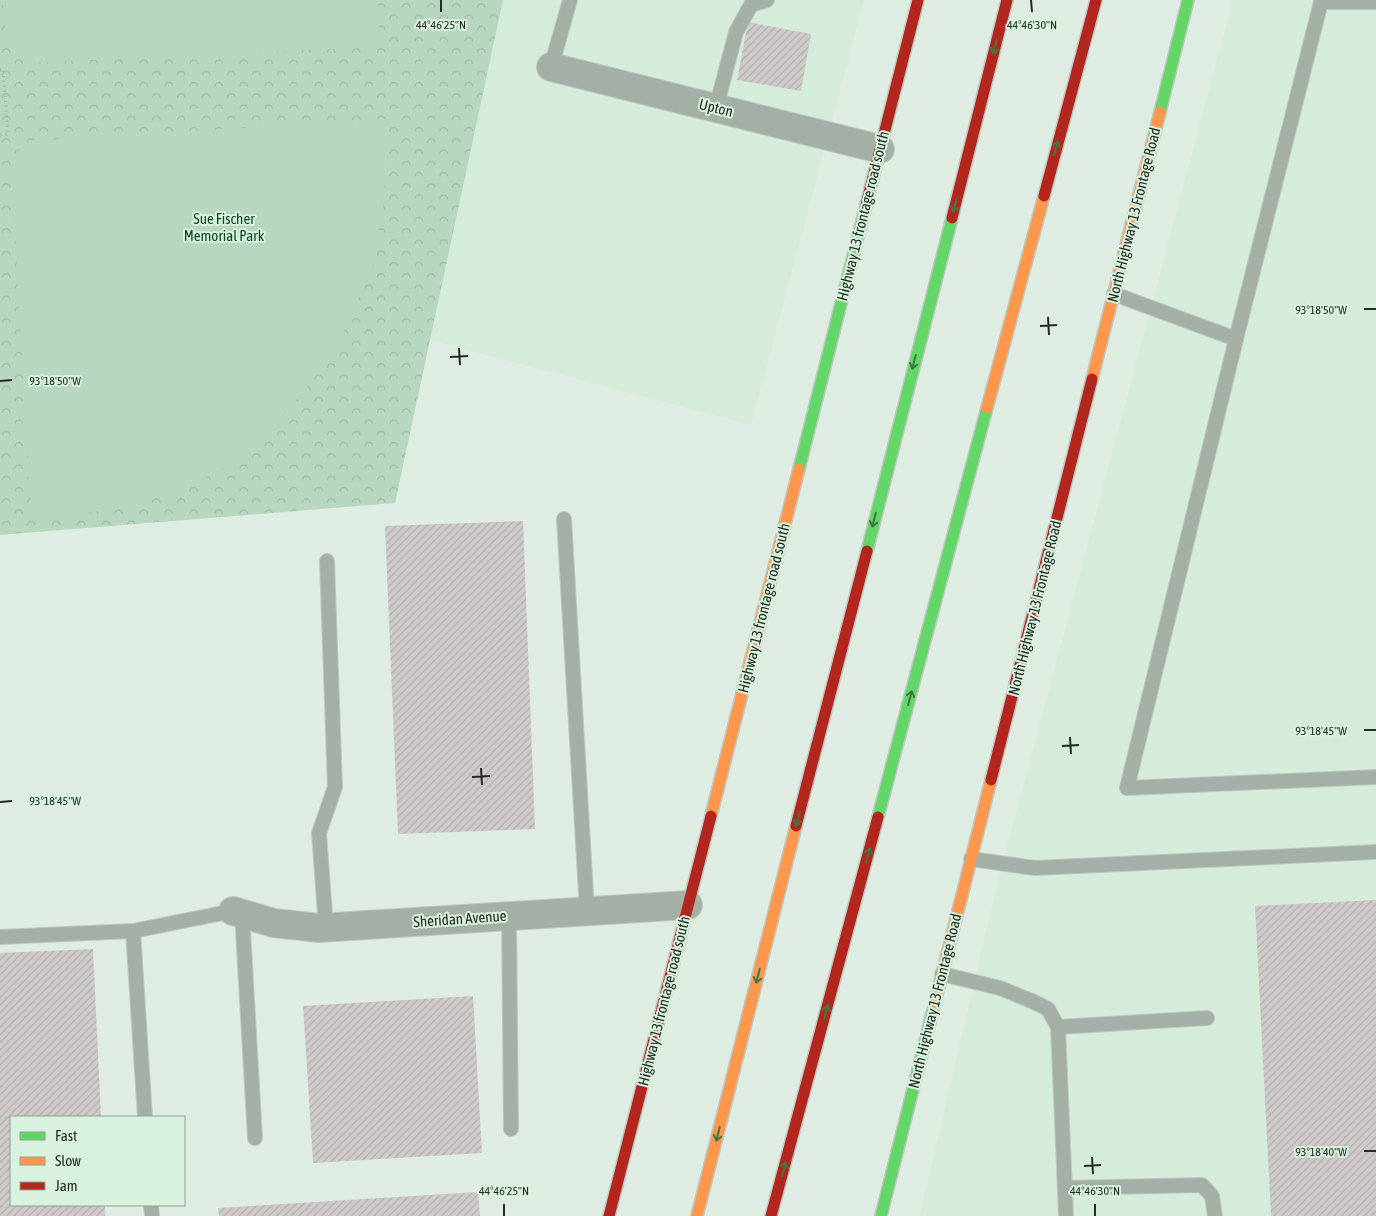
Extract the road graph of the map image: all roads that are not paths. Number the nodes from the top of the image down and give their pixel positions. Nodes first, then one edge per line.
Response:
1 (570, 0) edge
2 (767, 0) edge
3 (918, 0) edge
4 (1007, 0) edge
5 (1096, 0) edge
6 (1188, 0) edge
7 (1376, 2) edge
8 (551, 67) joint
9 (716, 108) junction
10 (880, 149) junction
11 (1114, 294) junction
12 (1236, 339) junction
13 (564, 519) dead end
14 (327, 561) dead end
15 (1376, 778) edge
16 (1376, 852) edge
17 (971, 859) junction
18 (688, 905) junction
19 (587, 911) junction
20 (238, 912) junction
21 (509, 915) junction
22 (326, 928) junction
23 (133, 931) junction
24 (0, 938) edge
25 (942, 974) junction
26 (1207, 1018) dead end
27 (1058, 1027) junction
28 (145, 1116) edge
29 (511, 1129) dead end
30 (255, 1138) dead end
31 (1065, 1188) junction
32 (609, 1216) edge
33 (697, 1216) edge
34 (771, 1216) edge
35 (881, 1216) edge
36 (1066, 1216) edge
37 (1215, 1216) edge

1 - 8 lane
2 - 9 lane
3 - 10 main road, Highway 13 frontage road south
4 -> 33 main road
34 -> 5 main road
6 - 11 main road, North Highway 13 Frontage Road
7 - 12 lane
8 - 9 street, Upton
9 - 10 street, Upton
10 - 18 main road, Highway 13 frontage road south
11 - 12 lane
11 - 17 main road, North Highway 13 Frontage Road
12 - 15 lane
13 - 19 lane
14 - 22 lane
16 - 17 lane
17 - 25 main road, North Highway 13 Frontage Road
18 - 19 street, Sheridan Avenue
18 - 32 main road, Highway 13 frontage road south
19 - 21 street, Sheridan Avenue
20 - 22 street, Sheridan Avenue
20 - 23 lane
20 - 30 lane
21 - 22 street, Sheridan Avenue
21 - 29 lane
23 - 24 lane
23 - 28 lane
25 - 27 lane
25 - 35 main road, North Highway 13 Frontage Road
26 - 27 lane
27 - 31 lane
31 - 36 lane
31 - 37 lane

